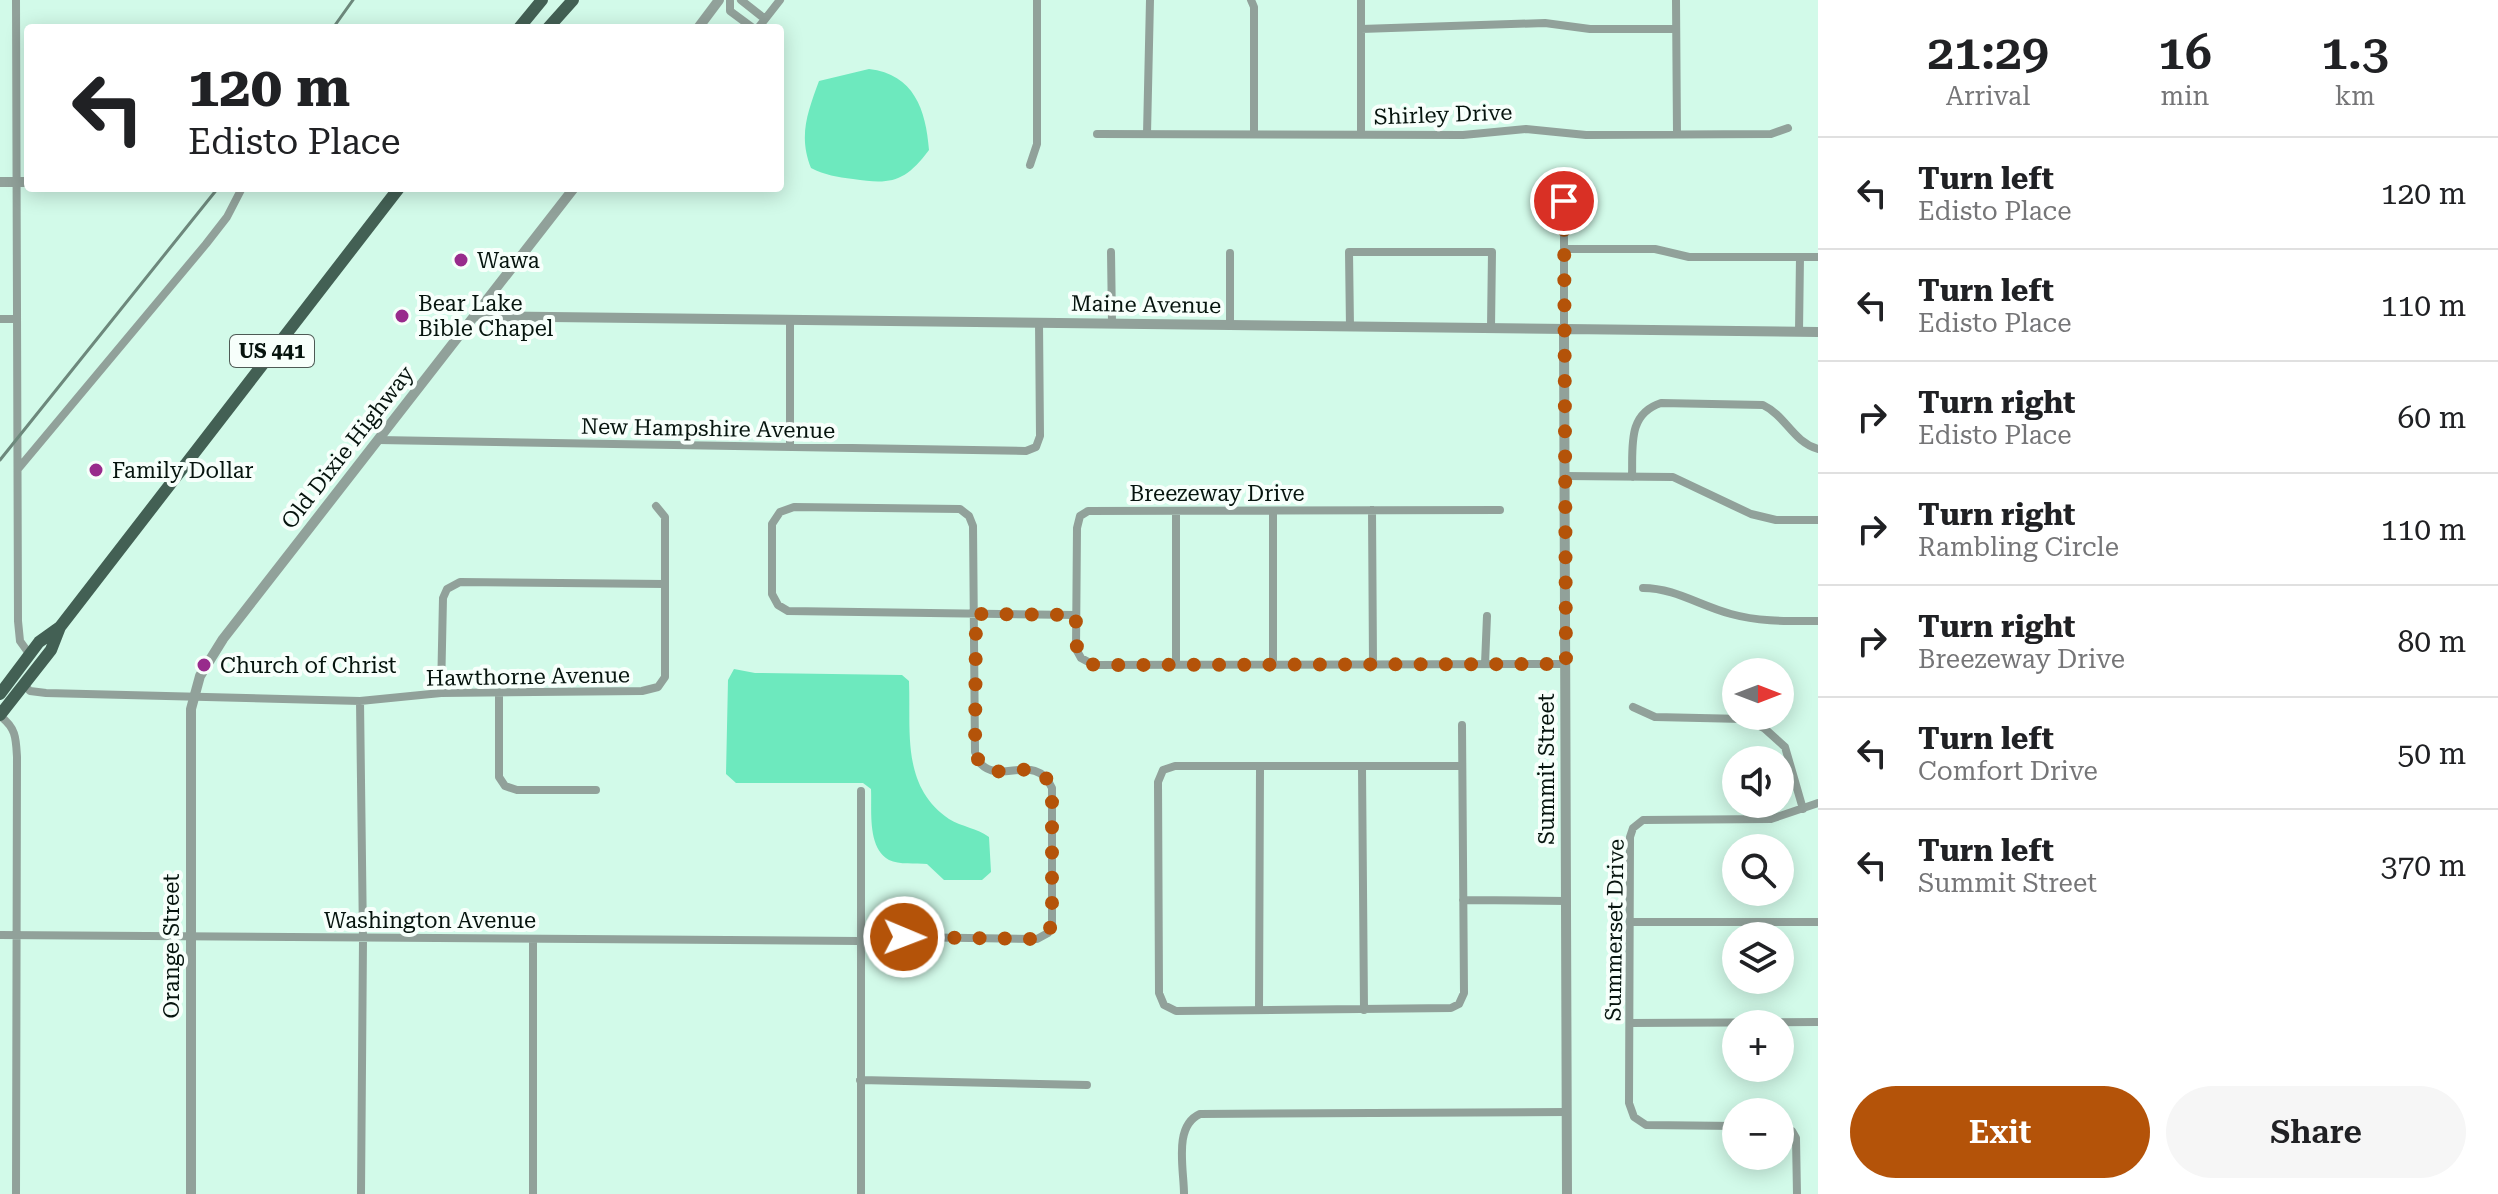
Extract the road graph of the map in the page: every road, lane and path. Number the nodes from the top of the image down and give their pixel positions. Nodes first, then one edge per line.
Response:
1 (16, 0) edge
2 (542, 0) edge
3 (573, 0) edge
4 (719, 0) edge
5 (731, 0) edge
6 (741, 0) edge
7 (780, 0) edge
8 (1037, 0) edge
9 (1150, 0) edge
10 (1251, 0) edge
11 (1361, 0) edge
12 (1676, 0) edge
13 (749, 6) junction
14 (740, 18) junction
15 (765, 19) junction
16 (522, 24) edge
17 (552, 24) edge
18 (701, 24) edge
19 (749, 24) edge
20 (759, 24) edge
21 (1361, 29) junction
22 (1676, 29) junction
23 (1788, 128) dead end
24 (1097, 134) dead end
25 (1147, 134) junction
26 (1254, 134) junction
27 (1361, 134) junction
28 (1677, 134) junction
29 (1030, 165) dead end
30 (0, 182) edge
31 (22, 182) edge
32 (240, 192) edge
33 (396, 192) edge
34 (571, 192) edge
35 (1564, 201) dead end
36 (1564, 249) junction
37 (1111, 252) dead end
38 (1230, 253) dead end
39 (1800, 257) junction
40 (1818, 257) edge
41 (474, 316) junction
42 (0, 319) edge
43 (17, 319) junction
44 (790, 320) junction
45 (1039, 323) junction
46 (1112, 323) junction
47 (1230, 325) junction
48 (1350, 327) junction
49 (1491, 328) junction
50 (1564, 329) junction
51 (1799, 331) junction
52 (1818, 332) edge
53 (378, 440) junction
54 (790, 447) junction
55 (1818, 449) edge
56 (17, 470) junction
57 (1565, 476) junction
58 (1632, 477) junction
59 (656, 506) dead end
60 (1372, 510) junction
61 (1500, 510) dead end
62 (1176, 511) junction
63 (1273, 511) junction
64 (1818, 520) edge
65 (665, 584) junction
66 (1643, 588) dead end
67 (976, 614) junction
68 (1076, 615) junction
69 (1487, 616) dead end
70 (1818, 621) edge
71 (60, 627) junction
72 (30, 655) junction
73 (1273, 664) junction
74 (1373, 664) junction
75 (1485, 664) junction
76 (1566, 664) junction
77 (1176, 665) junction
78 (23, 684) junction
79 (441, 693) junction
80 (499, 693) junction
81 (0, 694) edge
82 (192, 698) junction
83 (360, 701) junction
84 (1633, 707) dead end
85 (0, 715) edge
86 (1462, 725) dead end
87 (1461, 766) junction
88 (1260, 767) junction
89 (1362, 767) junction
90 (596, 790) dead end
91 (861, 791) dead end
92 (1818, 803) edge
93 (1803, 809) junction
94 (1463, 900) junction
95 (1566, 901) junction
96 (1630, 922) junction
97 (1818, 922) edge
98 (891, 934) dead end
99 (0, 935) edge
100 (16, 935) junction
101 (191, 936) junction
102 (363, 939) junction
103 (533, 939) junction
104 (859, 941) junction
105 (1259, 1010) junction
106 (1364, 1010) junction
107 (1818, 1022) edge
108 (1630, 1023) junction
109 (860, 1080) junction
110 (1087, 1085) dead end
111 (1567, 1112) junction
112 (1722, 1126) edge
113 (1794, 1134) edge
114 (16, 1194) edge
115 (191, 1194) edge
116 (361, 1194) edge
117 (533, 1194) edge
118 (861, 1194) edge
119 (1184, 1194) edge
120 (1567, 1194) edge
121 (1797, 1194) edge

1 - 31 street
2 - 16 main road
3 - 17 main road
4 - 18 street
5 - 14 street
6 - 13 street
7 - 15 street
8 - 29 street
9 - 25 street
10 - 26 street
11 - 21 street
12 - 22 street
13 - 14 street
13 - 15 street
14 - 19 street
15 - 20 street
21 - 22 street
21 - 27 street
22 - 28 street
23 - 28 street, Shirley Drive
24 - 25 street, Shirley Drive
25 - 26 street, Shirley Drive
26 - 27 street, Shirley Drive
27 - 28 street, Shirley Drive
30 - 31 street
31 - 43 street
32 - 56 street
33 - 71 main road, US 441
34 - 41 street, Old Dixie Highway
35 - 36 street, Summit Street
36 - 39 street
36 - 50 street, Summit Street
37 - 46 street
38 - 47 street
39 - 40 street
39 - 51 street
41 - 44 street, Maine Avenue
41 - 53 street, Old Dixie Highway
42 - 43 street
43 - 56 street
44 - 45 street, Maine Avenue
44 - 54 street
45 - 46 street, Maine Avenue
45 - 54 street, New Hampshire Avenue
46 - 47 street, Maine Avenue
47 - 48 street, Maine Avenue
48 - 49 street, Maine Avenue
48 - 49 street
49 - 50 street, Maine Avenue
50 - 51 street, Maine Avenue
50 - 57 street, Summit Street
51 - 52 street, Maine Avenue
53 - 54 street, New Hampshire Avenue
53 - 82 street, Old Dixie Highway
55 - 58 street
56 - 72 street
57 - 58 street
57 - 76 street, Summit Street
58 - 64 street
59 - 65 street, Hawthorne Avenue
60 - 61 street, Breezeway Drive
60 - 63 street, Breezeway Drive
60 - 74 street
62 - 63 street, Breezeway Drive
62 - 68 street, Breezeway Drive
62 - 77 street
63 - 73 street
65 - 79 street
65 - 80 street, Hawthorne Avenue
66 - 70 street
67 - 67 street
67 - 68 street
67 - 98 street
68 - 77 street, Breezeway Drive
69 - 75 street
71 - 72 main road, US 441
71 - 78 main road, US 441
72 - 81 main road, US 441
73 - 74 street
73 - 77 street
74 - 75 street
75 - 76 street
76 - 95 street, Summit Street
78 - 82 street, Hawthorne Avenue
78 - 85 main road, US 441
79 - 80 street, Hawthorne Avenue
79 - 83 street, Hawthorne Avenue
80 - 90 street
82 - 83 street, Hawthorne Avenue
82 - 101 street, Orange Street
83 - 102 street
84 - 93 street
85 - 100 street
86 - 87 street
87 - 89 street
87 - 94 street
88 - 89 street
88 - 105 street
88 - 105 street
89 - 106 street
91 - 104 street
92 - 93 street, Summerset Drive
93 - 96 street, Summerset Drive
94 - 95 street
94 - 106 street
95 - 111 street, Summit Street
96 - 97 street
96 - 108 street, Summerset Drive
99 - 100 street, Washington Avenue
100 - 101 street, Washington Avenue
100 - 114 street
101 - 102 street, Washington Avenue
101 - 115 street, Orange Street
102 - 103 street, Washington Avenue
102 - 116 street
103 - 104 street, Washington Avenue
103 - 117 street
104 - 109 street
105 - 106 street
107 - 108 street
108 - 112 street, Summerset Drive
109 - 110 street
109 - 118 street
111 - 119 street
111 - 120 street, Summit Street
113 - 121 street

